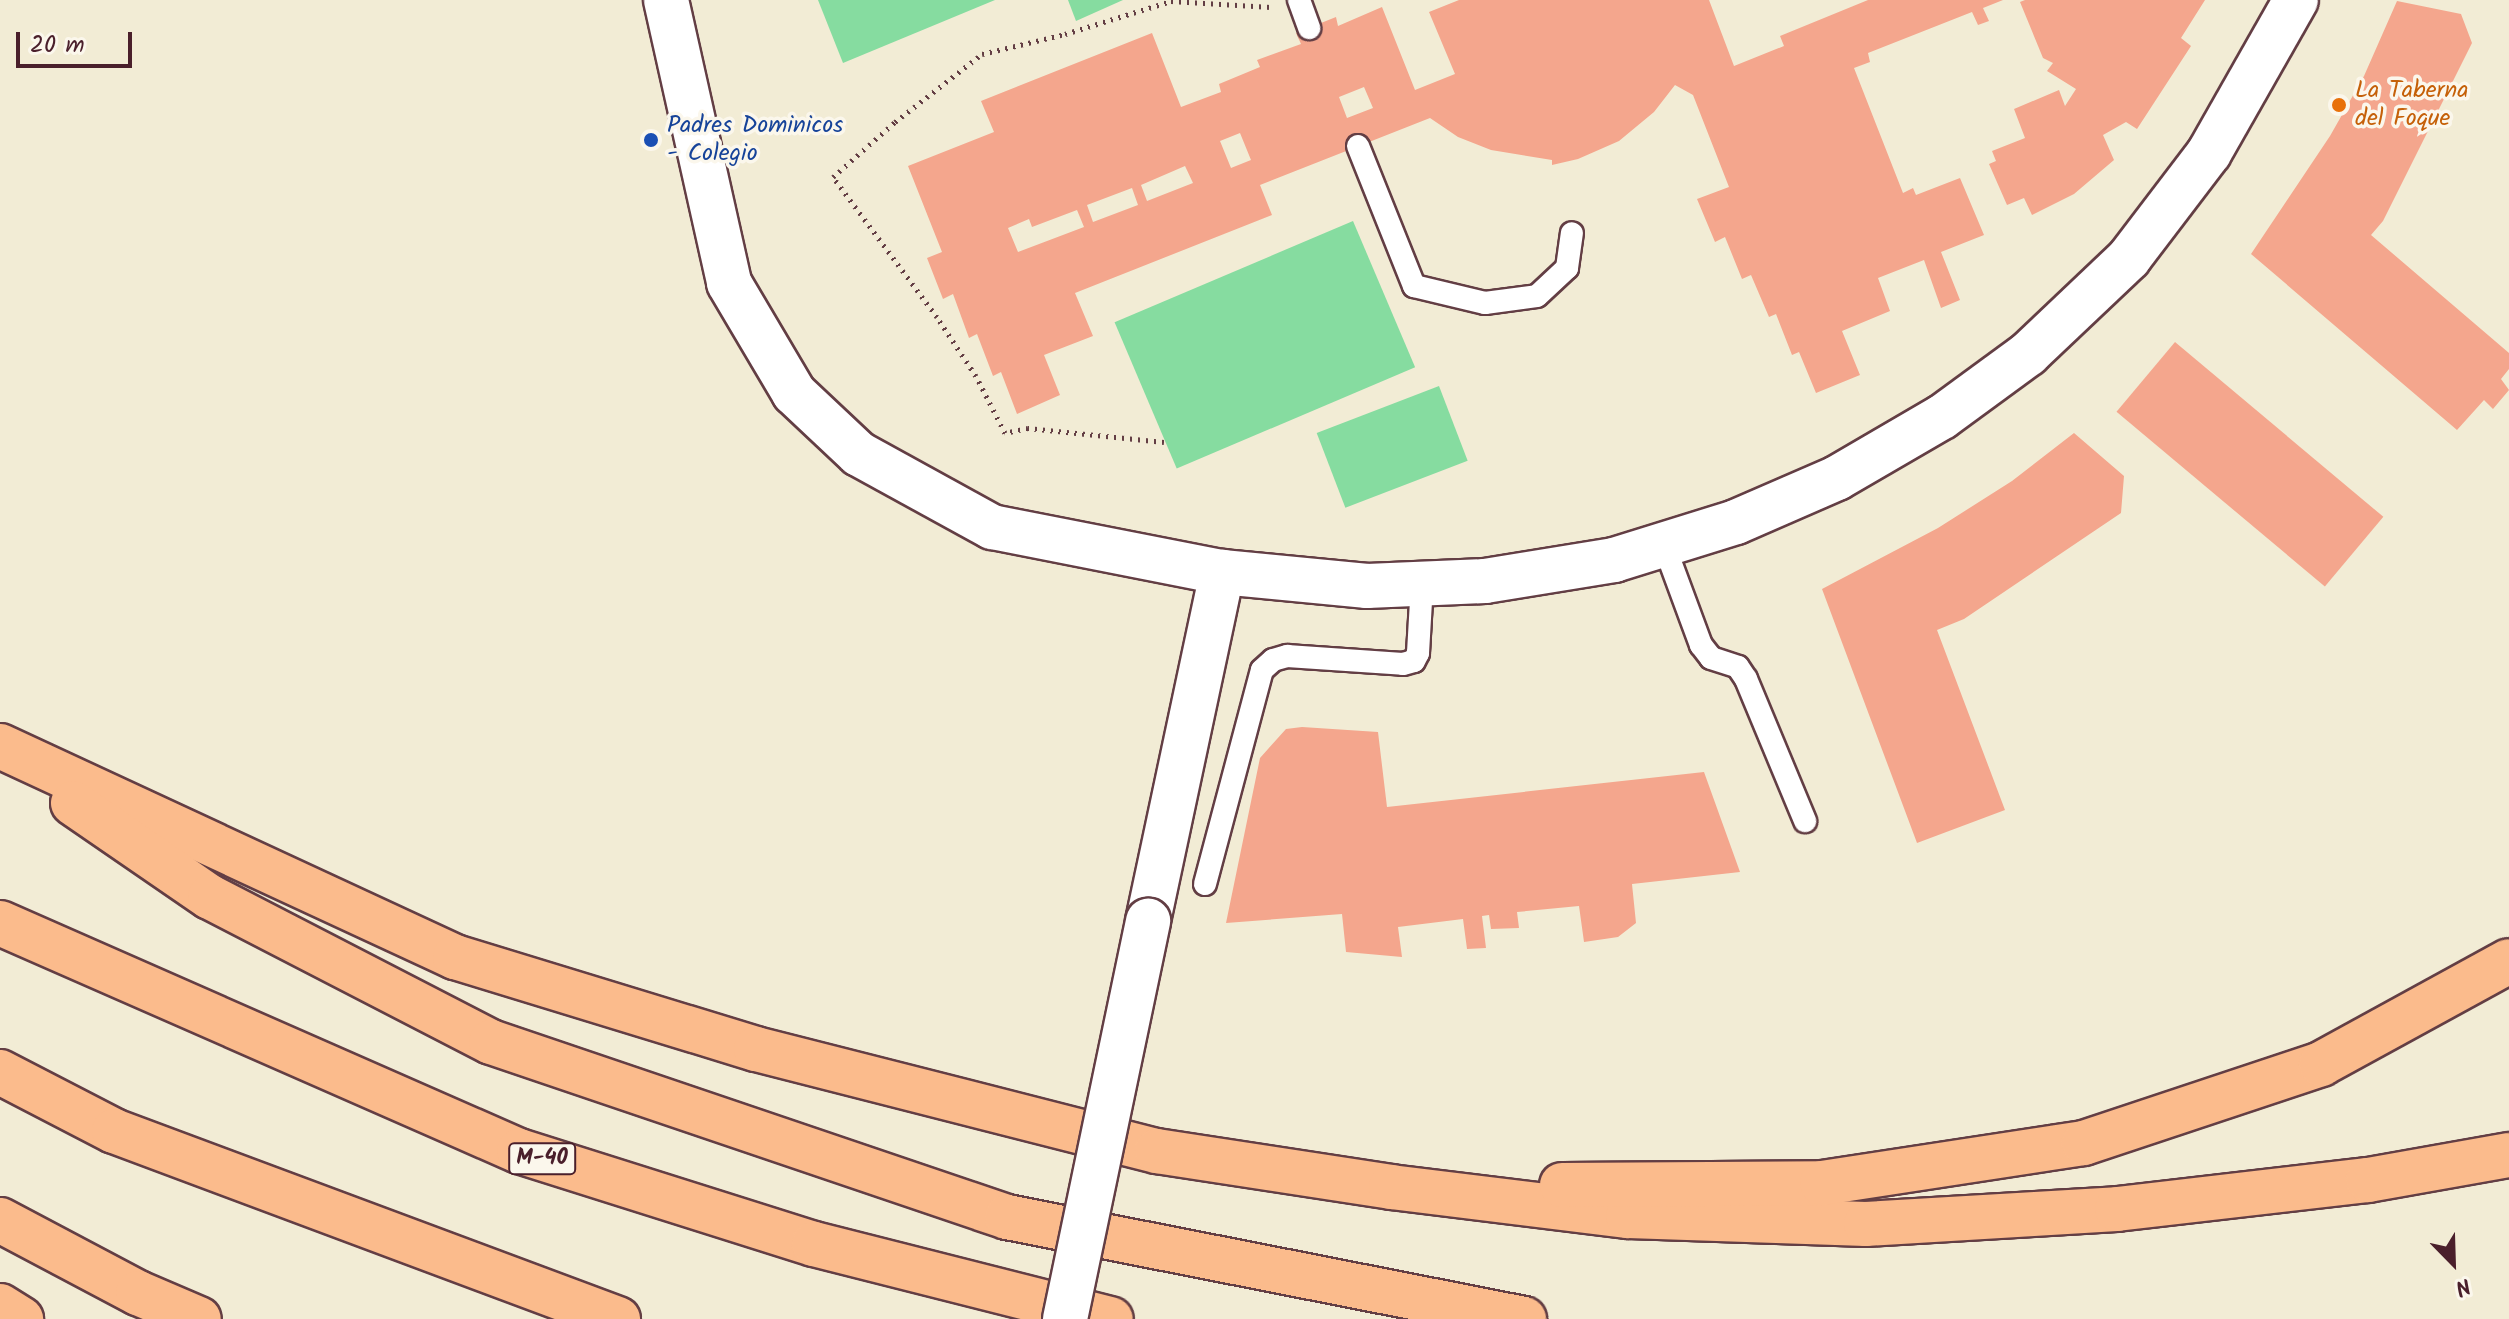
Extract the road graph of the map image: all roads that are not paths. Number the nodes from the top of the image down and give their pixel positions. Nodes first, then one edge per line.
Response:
1 (666, 0) edge
2 (2296, 0) edge
3 (1358, 146) dead end
4 (1572, 233) dead end
5 (1664, 545) junction
6 (1222, 572) junction
7 (1422, 584) junction
8 (0, 746) edge
9 (0, 753) edge
10 (1805, 821) dead end
11 (1205, 884) dead end
12 (0, 923) edge
13 (2509, 961) edge
14 (0, 1072) edge
15 (2509, 1155) edge
16 (1391, 1187) junction
17 (0, 1220) edge
18 (0, 1306) edge
19 (21, 1319) edge
20 (199, 1319) edge
21 (618, 1319) edge
22 (1065, 1319) edge
23 (1111, 1319) edge
24 (1524, 1319) edge

1 - 6 street
2 - 5 street
3 - 4 lane
5 - 7 street
5 - 10 lane
6 - 7 street
6 - 22 street, bridge
7 - 11 lane
8 - 16 highway
9 - 24 highway
12 - 23 highway, M-40
13 - 16 highway
14 - 21 highway
15 - 16 highway
17 - 20 highway
18 - 19 highway

